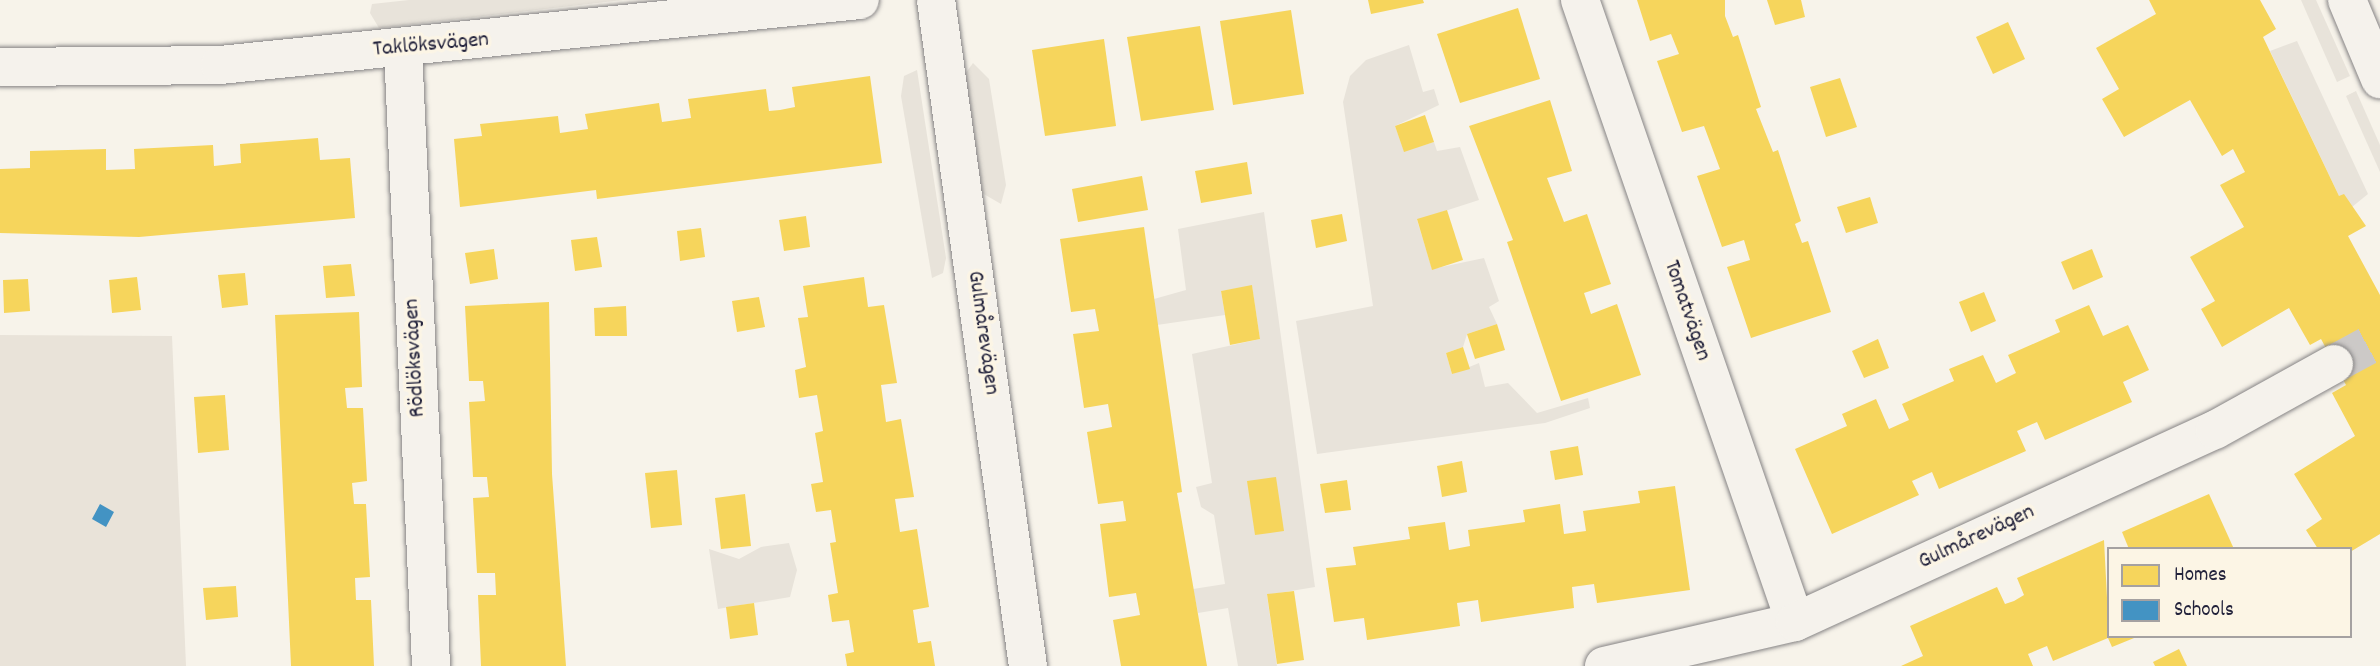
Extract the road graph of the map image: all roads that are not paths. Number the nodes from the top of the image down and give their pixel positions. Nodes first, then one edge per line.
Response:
1 (860, 0) edge
2 (936, 0) edge
3 (1580, 0) edge
4 (2347, 0) edge
5 (701, 9) edge
6 (402, 49) junction
7 (0, 67) edge
8 (2380, 79) edge
9 (2334, 365) tunnel mouth
10 (1795, 622) junction
11 (431, 666) edge
12 (1028, 666) edge
13 (1604, 666) edge

1 - 5 street, Taklöksvägen
2 - 12 street, Gulmårevägen
3 - 10 street, Tomatvägen
4 - 8 street
5 - 6 street, Taklöksvägen
6 - 7 street, Taklöksvägen
6 - 11 street, Rödlöksvägen
9 - 10 street, Gulmårevägen
10 - 13 street, Gulmårevägen

